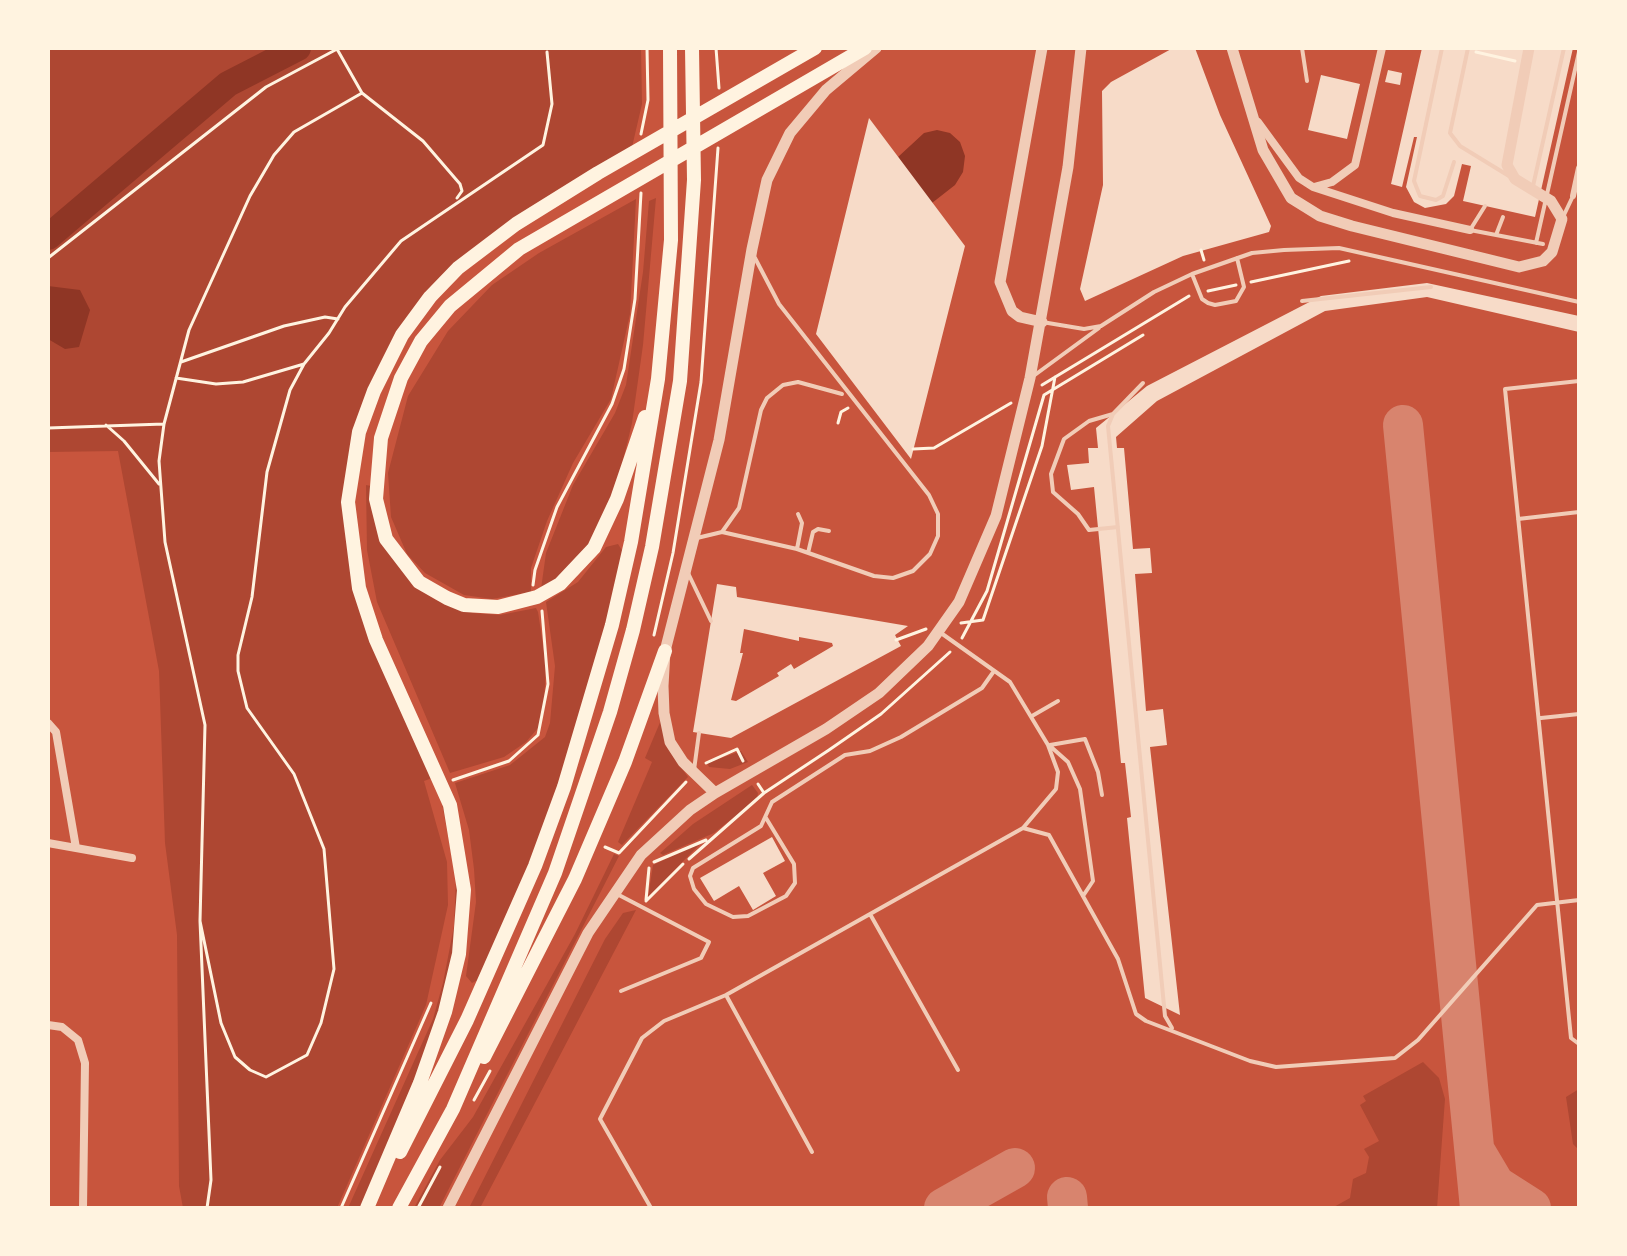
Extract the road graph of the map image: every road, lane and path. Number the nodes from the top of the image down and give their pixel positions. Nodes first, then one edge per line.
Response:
1 (338, 48) edge
2 (670, 48) edge
3 (692, 48) edge
4 (815, 48) edge
5 (865, 48) edge
6 (876, 48) edge
7 (1081, 48) edge
8 (1302, 48) edge
9 (1382, 48) edge
10 (1442, 48) edge
11 (1468, 48) edge
12 (1529, 48) edge
13 (1564, 48) edge
14 (1233, 49) edge
15 (1040, 50) edge
16 (547, 52) dead end
17 (1579, 52) edge
18 (1307, 81) dead end
19 (362, 93) junction
20 (1255, 118) junction
21 (1454, 162) dead end
22 (1579, 168) edge
23 (1515, 179) junction
24 (1313, 187) junction
25 (1536, 190) junction
26 (1573, 196) joint
27 (457, 198) dead end
28 (1485, 206) dead end
29 (1503, 217) dead end
30 (1562, 219) junction
31 (1470, 230) junction
32 (1496, 235) junction
33 (1536, 243) junction
34 (1543, 244) dead end
35 (752, 249) junction
36 (48, 258) edge
37 (1237, 258) junction
38 (1352, 261) dead end
39 (1192, 274) junction
40 (1431, 287) dead end
41 (635, 299) dead end
42 (1302, 301) dead end
43 (1579, 302) edge
44 (338, 319) junction
45 (1042, 322) junction
46 (1101, 326) junction
47 (1143, 335) dead end
48 (180, 363) junction
49 (304, 364) junction
50 (176, 378) junction
51 (1030, 378) junction
52 (658, 379) junction
53 (1579, 381) edge
54 (1143, 383) dead end
55 (1042, 385) dead end
56 (842, 394) dead end
57 (1015, 400) dead end
58 (851, 406) dead end
59 (1113, 414) junction
60 (838, 423) dead end
61 (164, 424) junction
62 (106, 425) junction
63 (48, 428) edge
64 (913, 449) dead end
65 (159, 486) junction
66 (1579, 512) edge
67 (798, 514) dead end
68 (1518, 519) junction
69 (1118, 527) junction
70 (829, 531) dead end
71 (722, 532) junction
72 (697, 538) junction
73 (797, 549) junction
74 (808, 553) junction
75 (688, 573) junction
76 (535, 591) dead end
77 (540, 604) dead end
78 (711, 621) dead end
79 (939, 632) junction
80 (959, 644) junction
81 (665, 651) junction
82 (994, 671) junction
83 (1058, 701) dead end
84 (1579, 714) edge
85 (1032, 716) junction
86 (1541, 718) dead end
87 (48, 723) edge
88 (699, 733) dead end
89 (1048, 745) junction
90 (749, 772) junction
91 (693, 774) junction
92 (449, 781) dead end
93 (715, 793) junction
94 (764, 793) junction
95 (1102, 795) dead end
96 (766, 818) junction
97 (1023, 828) junction
98 (709, 839) junction
99 (48, 843) edge
100 (605, 847) dead end
101 (76, 848) junction
102 (132, 858) dead end
103 (613, 892) junction
104 (1083, 896) junction
105 (1579, 900) edge
106 (646, 901) junction
107 (1557, 902) junction
108 (641, 907) junction
109 (870, 914) junction
110 (200, 921) junction
111 (621, 991) dead end
112 (434, 993) dead end
113 (726, 995) junction
114 (48, 1025) edge
115 (1173, 1030) junction
116 (1579, 1044) edge
117 (958, 1070) dead end
118 (453, 1109) junction
119 (812, 1152) dead end
120 (83, 1208) edge
121 (207, 1208) edge
122 (341, 1208) edge
123 (369, 1208) edge
124 (399, 1208) edge
125 (448, 1208) edge
126 (651, 1208) edge

1 - 19 path
1 - 36 path
2 - 52 highway
3 - 118 highway
4 - 123 highway
5 - 52 highway
6 - 35 street
7 - 45 street
8 - 18 lane
9 - 24 street
10 - 21 lane
11 - 23 lane
12 - 23 street
13 - 25 lane
14 - 20 street
15 - 45 street
16 - 44 path
17 - 33 lane
19 - 27 path
19 - 48 path
20 - 24 street
20 - 30 street
22 - 26 street
23 - 25 street
24 - 31 street
25 - 30 street
26 - 30 lane
28 - 31 lane
29 - 32 lane
31 - 32 lane
32 - 33 lane
33 - 34 lane
35 - 72 street
35 - 74 lane
37 - 39 lane
37 - 39 lane
37 - 43 lane
38 - 55 path
39 - 46 lane
40 - 42 lane
41 - 76 path
44 - 48 path
44 - 49 path
45 - 46 lane
45 - 51 street
46 - 51 lane
47 - 80 path
48 - 50 path
49 - 50 path
49 - 110 path
50 - 61 path
51 - 79 street
52 - 123 highway
53 - 68 lane
54 - 59 lane
56 - 71 lane
57 - 64 path
58 - 60 path
59 - 69 lane
59 - 69 lane
61 - 62 path
61 - 65 path
62 - 63 path
62 - 65 path
65 - 110 path
66 - 68 lane
67 - 73 lane
68 - 107 lane
69 - 115 lane
70 - 74 lane
71 - 72 lane
71 - 73 lane
72 - 75 street
73 - 74 lane
75 - 78 lane
75 - 81 street
77 - 92 path
79 - 80 lane
79 - 90 street
80 - 82 lane
80 - 94 path
81 - 91 street
81 - 118 highway
82 - 85 lane
82 - 96 lane
83 - 85 lane
84 - 86 lane
85 - 89 lane
87 - 101 street
88 - 91 lane
89 - 95 lane
89 - 97 lane
89 - 104 lane
90 - 91 path
90 - 93 street
90 - 94 path
91 - 93 street
91 - 100 path
93 - 103 street
94 - 98 path
96 - 96 lane
97 - 104 lane
97 - 109 lane
98 - 106 path
98 - 106 path
99 - 101 street
101 - 102 street
103 - 108 lane
103 - 125 street
104 - 115 lane
105 - 107 lane
106 - 108 path
107 - 115 lane
107 - 116 lane
108 - 111 lane
109 - 113 lane
109 - 117 lane
110 - 121 path
112 - 122 path
113 - 119 lane
113 - 126 lane
114 - 120 street
118 - 124 highway

